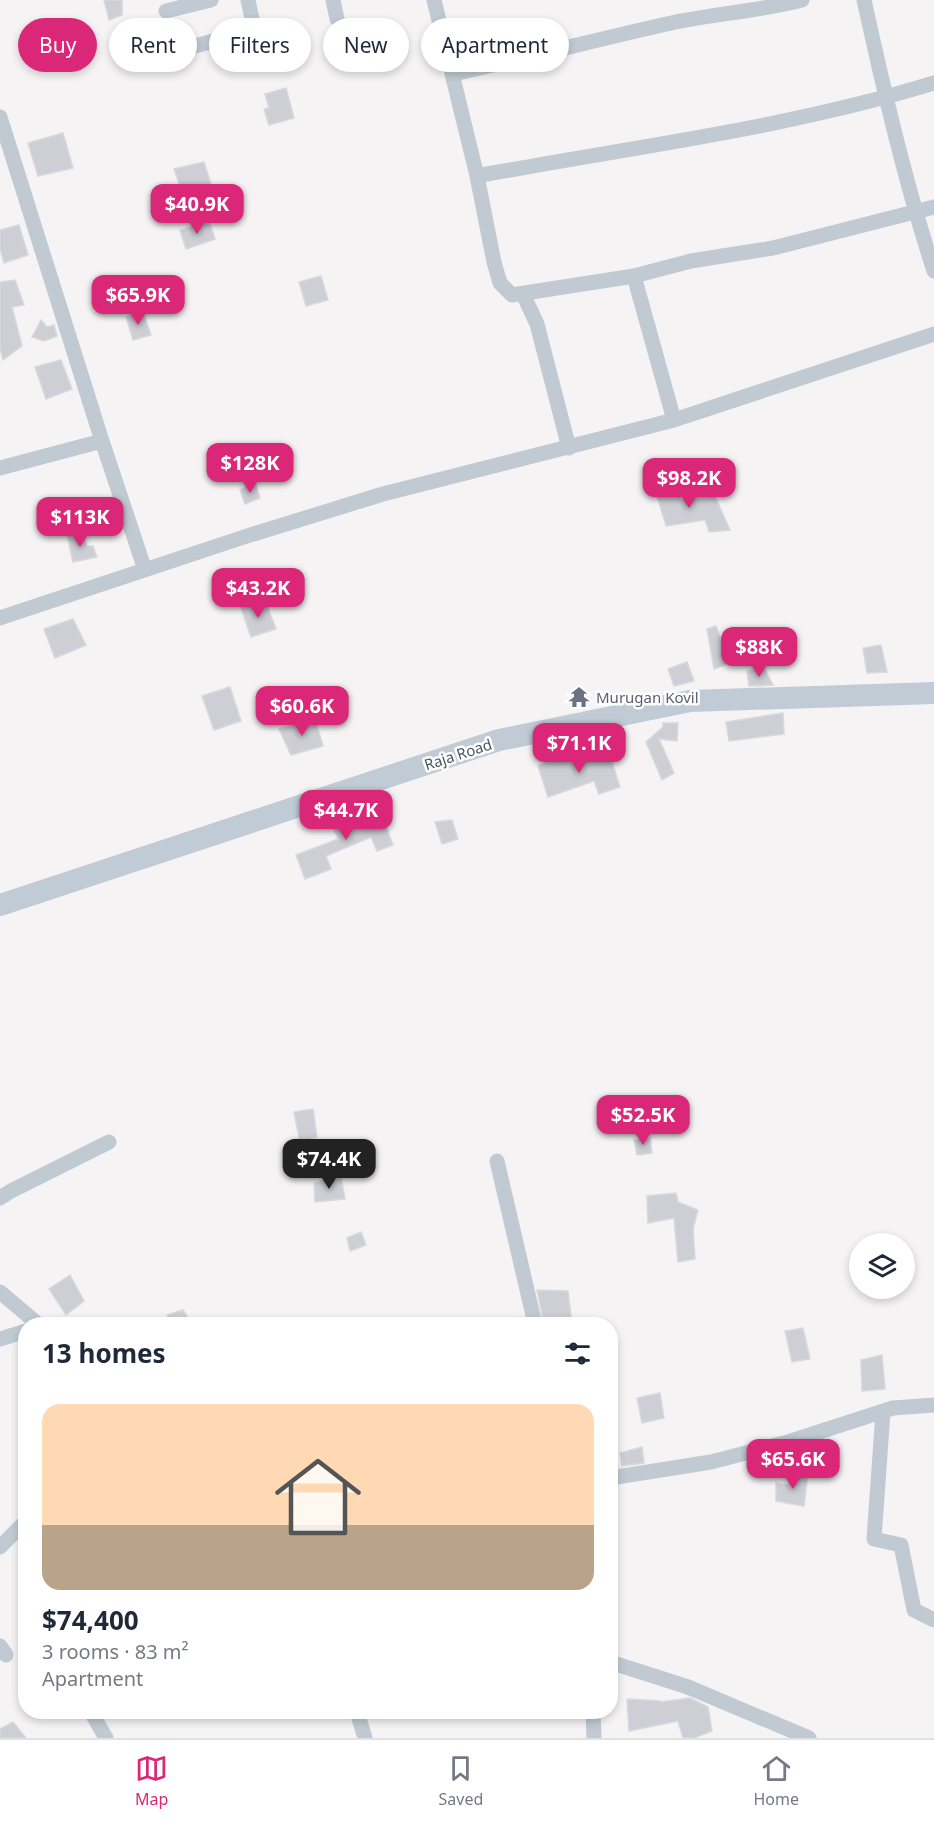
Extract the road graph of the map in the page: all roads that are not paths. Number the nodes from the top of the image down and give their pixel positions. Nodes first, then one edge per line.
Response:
1 (211, 0) edge
2 (248, 0) edge
3 (333, 0) edge
4 (434, 0) edge
5 (802, 0) edge
6 (864, 0) edge
7 (166, 11) dead end
8 (252, 18) edge
9 (337, 18) edge
10 (452, 74) junction
11 (934, 83) edge
12 (885, 98) junction
13 (0, 117) edge
14 (477, 176) junction
15 (934, 207) edge
16 (915, 212) junction
17 (934, 271) edge
18 (634, 276) junction
19 (523, 294) junction
20 (934, 334) edge
21 (674, 420) junction
22 (102, 441) junction
23 (569, 448) junction
24 (0, 468) edge
25 (145, 570) junction
26 (0, 618) edge
27 (934, 693) edge
28 (0, 905) edge
29 (109, 1142) dead end
30 (497, 1161) dead end
31 (0, 1198) edge
32 (0, 1293) edge
33 (29, 1317) edge
34 (533, 1317) edge
35 (18, 1334) edge
36 (0, 1340) edge
37 (934, 1405) edge
38 (883, 1412) junction
39 (618, 1477) edge
40 (18, 1529) edge
41 (0, 1547) edge
42 (934, 1620) edge
43 (618, 1665) edge
44 (95, 1719) edge
45 (359, 1719) edge
46 (593, 1719) edge
47 (106, 1738) edge
48 (365, 1738) edge
49 (594, 1738) edge
50 (809, 1738) edge

1 - 7 street
2 - 8 street
3 - 9 street
4 - 10 street
5 - 10 street
6 - 12 street
10 - 14 street
11 - 12 street
12 - 14 street
12 - 16 street
13 - 22 street
14 - 19 street
15 - 16 street
16 - 17 street
16 - 18 street
18 - 19 street
18 - 21 street
19 - 23 street
20 - 21 street
21 - 23 street
22 - 24 street
22 - 25 street
23 - 25 street
25 - 26 street
27 - 28 street, Raja Road
29 - 31 street
30 - 34 street
32 - 33 street
35 - 36 street
37 - 38 street
38 - 39 street
38 - 42 street
40 - 41 street
43 - 50 street
44 - 47 street
45 - 48 street
46 - 49 street

